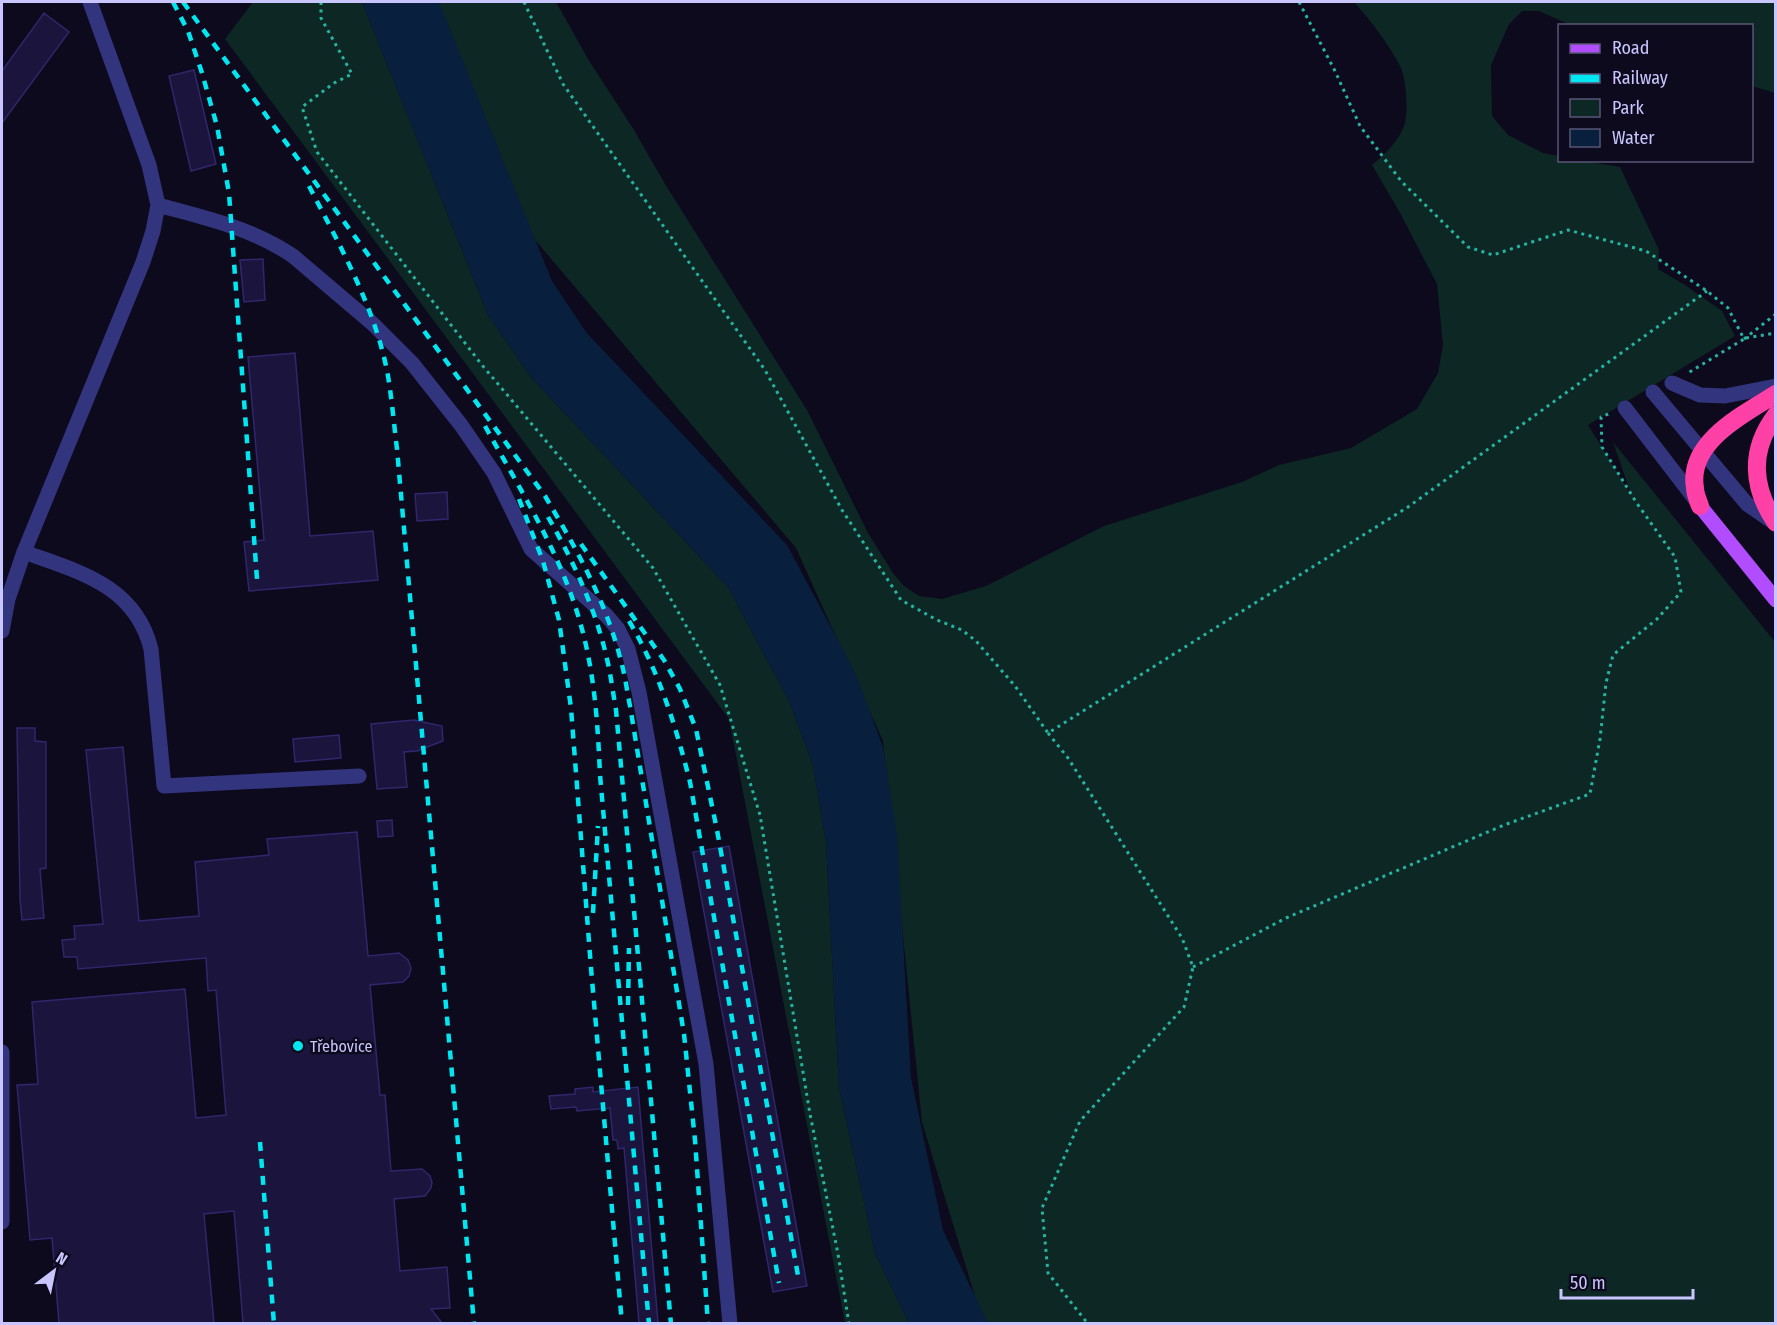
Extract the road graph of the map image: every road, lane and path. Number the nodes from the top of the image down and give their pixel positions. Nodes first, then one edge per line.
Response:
1 (90, 2) edge
2 (321, 2) edge
3 (524, 2) edge
4 (1299, 2) edge
5 (158, 205) junction
6 (1707, 291) junction
7 (1776, 314) edge
8 (1776, 333) edge
9 (1744, 339) junction
10 (1672, 383) joint
11 (1776, 386) edge
12 (1653, 392) dead end
13 (1776, 394) edge
14 (1624, 408) joint
15 (1776, 415) edge
16 (1702, 451) junction
17 (1700, 506) junction
18 (1776, 524) edge
19 (24, 552) junction
20 (1776, 600) edge
21 (2, 631) edge
22 (1048, 733) junction
23 (358, 776) dead end
24 (1193, 967) junction
25 (2, 1052) edge
26 (2, 1222) edge
27 (730, 1323) edge
28 (849, 1323) edge
29 (1088, 1323) edge

1 - 5 lane
2 - 28 path
3 - 22 path
4 - 6 path
5 - 19 lane
5 - 27 lane
6 - 9 path
6 - 22 path
7 - 9 path
8 - 9 path
9 - 10 path
10 - 11 lane
12 - 16 lane
13 - 16 highway
14 - 17 lane
14 - 24 path
15 - 18 highway
16 - 17 highway
16 - 18 lane
17 - 20 main road
19 - 21 lane
19 - 23 lane
22 - 24 path
24 - 29 path
25 - 26 lane

